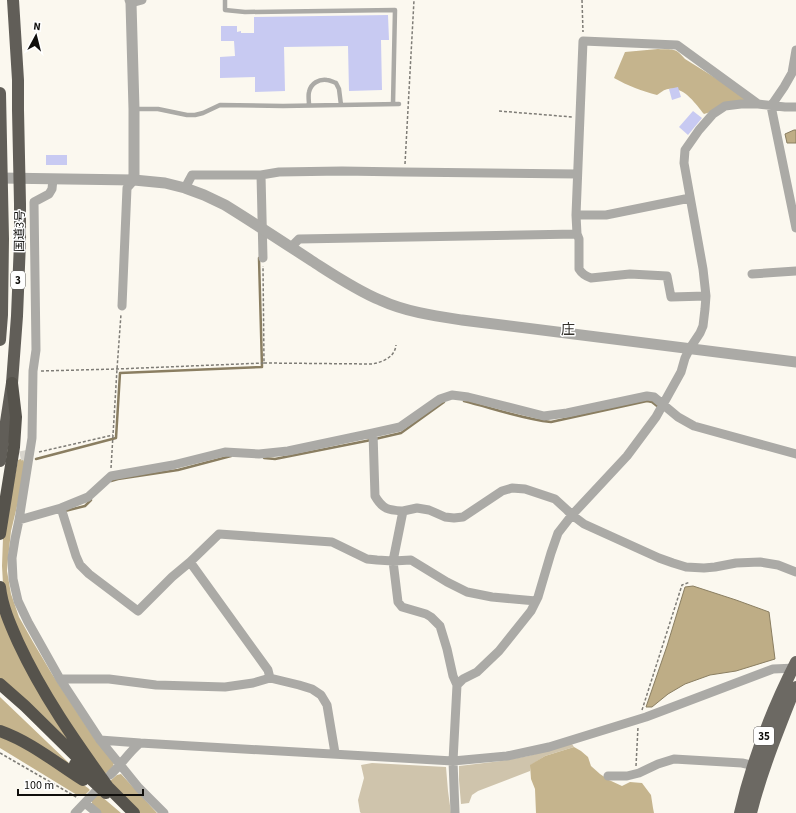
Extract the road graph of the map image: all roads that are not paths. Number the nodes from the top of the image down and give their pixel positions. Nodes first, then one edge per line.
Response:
1 (13, 0) edge
2 (225, 0) edge
3 (134, 1) edge
4 (796, 50) edge
5 (0, 93) edge
6 (393, 104) junction
7 (399, 104) dead end
8 (758, 104) junction
9 (309, 105) junction
10 (340, 105) junction
11 (771, 106) junction
12 (796, 107) edge
13 (134, 109) junction
14 (577, 174) junction
15 (261, 175) junction
16 (20, 177) junction
17 (1, 178) edge
18 (53, 178) junction
19 (134, 180) junction
20 (185, 188) junction
21 (690, 198) junction
22 (576, 215) junction
23 (262, 228) junction
24 (796, 228) edge
25 (577, 234) junction
26 (291, 247) junction
27 (263, 258) road end
28 (796, 271) edge
29 (752, 274) dead end
30 (706, 296) junction
31 (122, 306) road end
32 (0, 340) edge
33 (690, 348) junction
34 (796, 362) edge
35 (12, 383) junction
36 (663, 405) junction
37 (373, 433) junction
38 (796, 454) edge
39 (0, 461) edge
40 (60, 508) junction
41 (403, 511) junction
42 (572, 516) junction
43 (19, 520) junction
44 (0, 534) edge
45 (393, 561) junction
46 (190, 562) junction
47 (796, 572) edge
48 (0, 587) edge
49 (536, 601) junction
50 (795, 666) edge
51 (270, 678) junction
52 (60, 679) junction
53 (0, 684) edge
54 (457, 685) junction
55 (796, 687) edge
56 (0, 693) edge
57 (0, 730) edge
58 (100, 740) junction
59 (140, 743) junction
60 (335, 754) junction
61 (453, 761) junction
62 (120, 765) junction
63 (758, 767) junction
64 (608, 776) dead end
65 (109, 786) junction
66 (95, 792) dead end
67 (85, 803) junction
68 (75, 813) edge
69 (96, 813) edge
70 (127, 813) edge
71 (134, 813) edge
72 (164, 813) edge
73 (455, 813) edge
74 (740, 813) edge
75 (751, 813) edge

1 - 16 highway, 国道3号 / 3
2 - 6 lane
3 - 13 street
4 - 11 street
5 - 17 highway, 国道3号 / 3
6 - 7 lane
6 - 10 lane
8 - 11 street
8 - 14 street
8 - 21 street
9 - 10 lane
9 - 10 lane
9 - 13 lane
11 - 12 street
11 - 24 street
13 - 19 street
14 - 15 street
14 - 22 street
15 - 20 street
15 - 23 street
16 - 17 street
16 - 18 street
16 - 35 highway, 国道3号 / 3
17 - 32 highway, 国道3号 / 3
18 - 19 street
18 - 43 street
19 - 20 street
19 - 31 street
20 - 23 street
21 - 22 street
21 - 30 street
22 - 25 street
23 - 26 street
23 - 27 street
25 - 26 street
25 - 30 street
26 - 33 street
28 - 29 street
30 - 33 street
33 - 34 street
33 - 36 street
35 - 39 highway, 国道3号 / 3
35 - 44 highway
36 - 37 street
36 - 38 street
36 - 42 street
37 - 40 street
37 - 41 street
40 - 43 street
40 - 46 street
41 - 42 street
41 - 45 street
42 - 47 street
42 - 49 street
43 - 52 street
45 - 46 street
45 - 49 street
45 - 54 street
46 - 51 street
48 - 65 highway
49 - 54 street
50 - 61 street
50 - 63 main road, 35
51 - 52 street
51 - 60 street
52 - 58 street
53 - 65 highway
54 - 61 street
55 - 63 main road, 35
56 - 65 highway
57 - 65 highway
58 - 59 street
58 - 62 street
59 - 60 street
59 - 62 street
60 - 61 street
61 - 73 street
62 - 65 street
62 - 72 street
63 - 64 street
63 - 74 main road, 35
63 - 75 main road, 35
65 - 70 highway
65 - 71 highway
66 - 67 street
67 - 68 street
67 - 69 street

